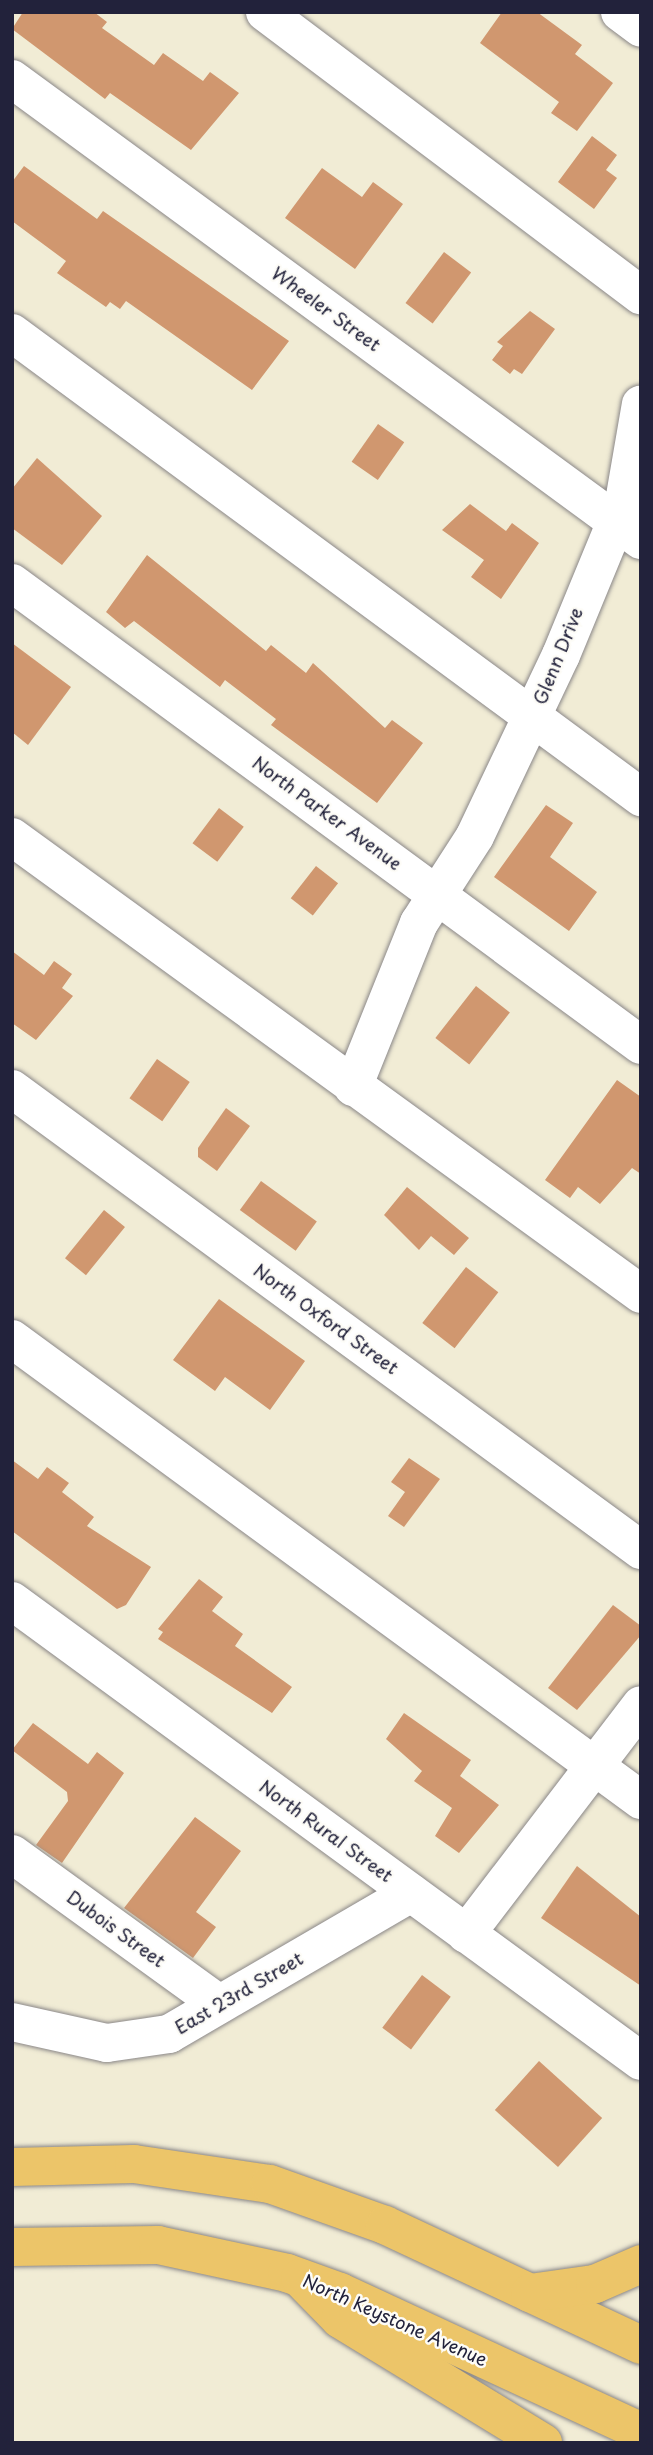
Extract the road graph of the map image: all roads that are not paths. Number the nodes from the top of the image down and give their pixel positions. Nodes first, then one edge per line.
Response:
1 (265, 12) edge
2 (620, 12) edge
3 (641, 28) edge
4 (12, 79) edge
5 (641, 295) edge
6 (12, 333) edge
7 (641, 404) edge
8 (628, 531) edge
9 (12, 583) edge
10 (532, 718) junction
11 (641, 797) edge
12 (12, 837) edge
13 (436, 893) junction
14 (641, 1045) edge
15 (353, 1087) junction
16 (12, 1089) edge
17 (641, 1294) edge
18 (12, 1339) edge
19 (641, 1550) edge
20 (12, 1601) edge
21 (641, 1705) edge
22 (594, 1766) junction
23 (641, 1800) edge
24 (12, 1854) edge
25 (411, 1893) junction
26 (466, 1934) junction
27 (219, 2004) junction
28 (12, 2022) edge
29 (641, 2061) edge
30 (12, 2167) edge
31 (12, 2247) edge
32 (641, 2264) edge
33 (300, 2278) junction
34 (530, 2293) junction
35 (641, 2345) edge
36 (641, 2432) edge
37 (543, 2443) edge

1 - 5 street
2 - 3 street
4 - 8 street, Wheeler Street
6 - 10 street
7 - 8 street, Glenn Drive
8 - 10 street, Glenn Drive
9 - 13 street, North Parker Avenue
10 - 11 street
10 - 13 street, Glenn Drive
12 - 15 street
13 - 14 street, North Parker Avenue
13 - 15 street, Glenn Drive
15 - 17 street
16 - 19 street, North Oxford Street
18 - 22 street
20 - 25 street, North Rural Street
21 - 22 street
22 - 23 street
22 - 26 street
24 - 27 street, Dubois Street
25 - 26 street, North Rural Street
25 - 27 street, East 23rd Street
26 - 29 street, North Rural Street
27 - 28 street, East 23rd Street
30 - 34 main road
31 - 33 main road, North Keystone Avenue
32 - 34 main road
33 - 36 main road, North Keystone Avenue
33 - 37 main road
34 - 35 main road

